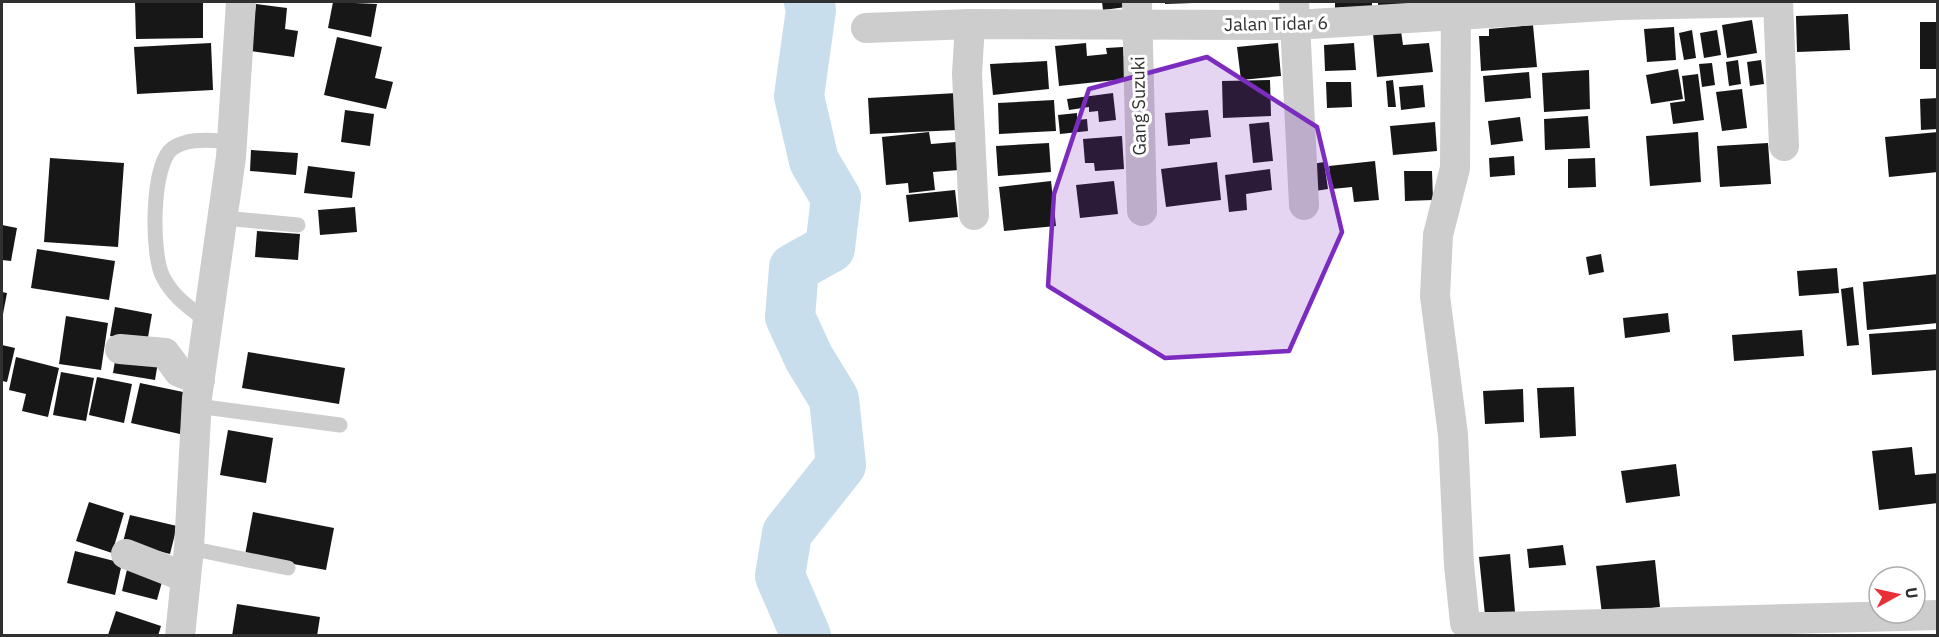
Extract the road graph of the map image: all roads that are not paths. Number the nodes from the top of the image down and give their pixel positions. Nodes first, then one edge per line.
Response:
1 (241, 2) edge
2 (1773, 2) edge
3 (1779, 2) edge
4 (1620, 3) edge
5 (1456, 8) edge
6 (1137, 13) edge
7 (1295, 13) edge
8 (970, 24) junction
9 (866, 28) dead end
10 (232, 141) junction
11 (1784, 146) dead end
12 (1304, 205) dead end
13 (1142, 211) dead end
14 (974, 215) dead end
15 (223, 218) junction
16 (298, 225) dead end
17 (208, 322) junction
18 (120, 350) dead end
19 (198, 393) junction
20 (339, 425) dead end
21 (189, 548) junction
22 (126, 554) dead end
23 (288, 568) dead end
24 (185, 577) junction
25 (1938, 615) edge
26 (1752, 628) edge
27 (180, 636) edge

1 - 10 street
2 - 4 street, Jalan Tidar 6
3 - 11 street
4 - 5 street, Jalan Tidar 6
5 - 7 street, Jalan Tidar 6
5 - 26 street
6 - 7 street, Jalan Tidar 6
6 - 8 street, Jalan Tidar 6
6 - 13 street, Gang Suzuki
7 - 12 street
8 - 9 street, Jalan Tidar 6
8 - 14 street
10 - 15 street
10 - 17 lane
15 - 16 lane
15 - 17 street
17 - 19 street
18 - 19 street
19 - 20 lane
19 - 21 street
21 - 23 lane
21 - 24 street
22 - 24 street
24 - 27 street
25 - 26 street

